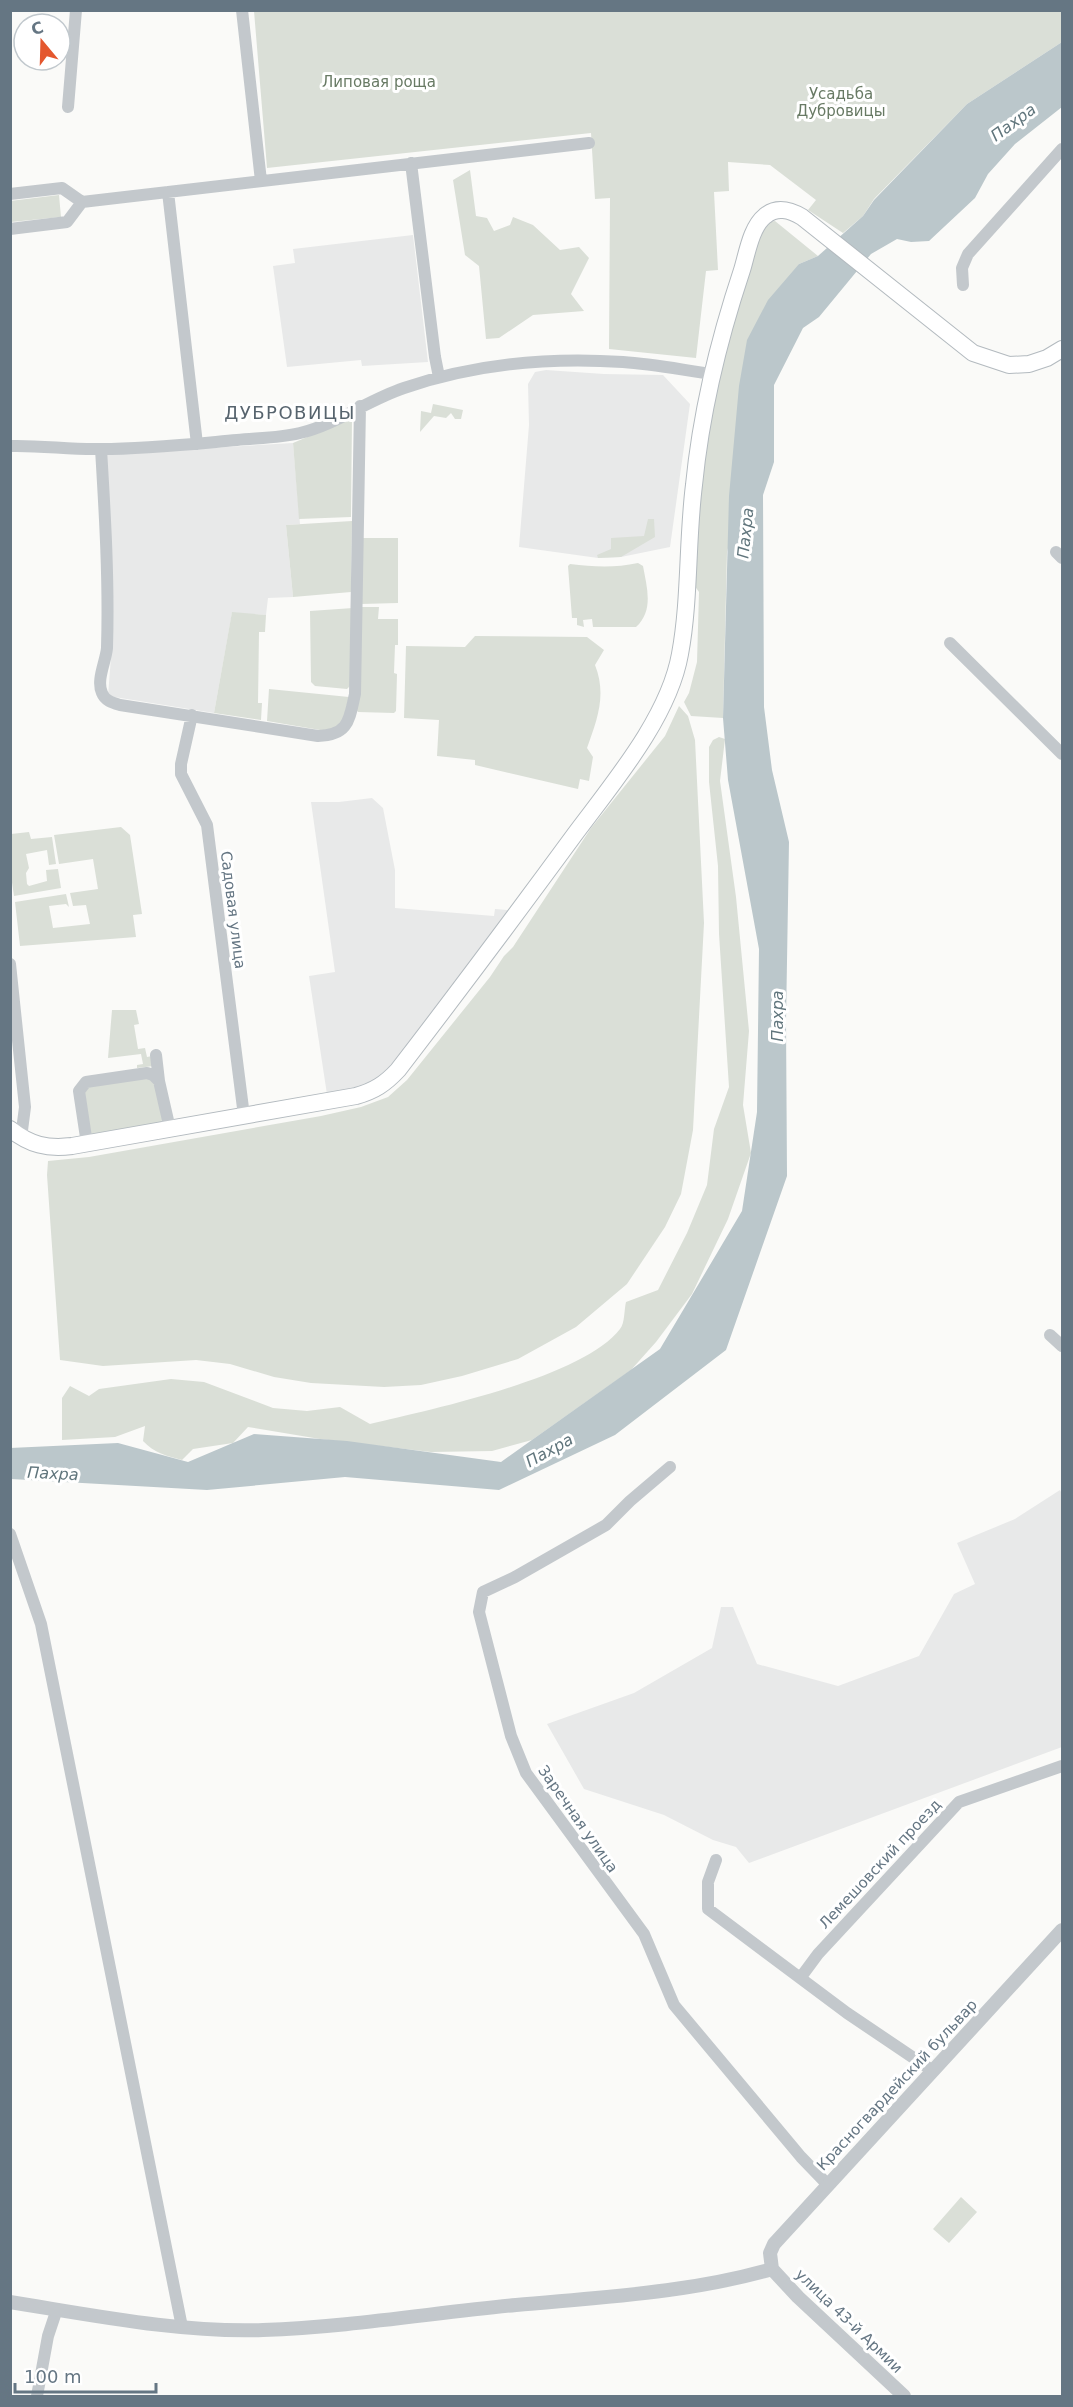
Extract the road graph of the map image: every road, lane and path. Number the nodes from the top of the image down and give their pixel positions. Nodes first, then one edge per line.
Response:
1 (76, 10) edge
2 (242, 10) edge
3 (68, 107) dead end
4 (589, 143) dead end
5 (1062, 149) edge
6 (411, 163) junction
7 (261, 181) junction
8 (168, 192) junction
9 (10, 194) edge
10 (82, 202) junction
11 (10, 229) edge
12 (963, 285) dead end
13 (1062, 349) edge
14 (713, 374) junction
15 (439, 377) junction
16 (360, 406) junction
17 (197, 444) junction
18 (10, 446) edge
19 (101, 449) junction
20 (950, 643) dead end
21 (192, 715) junction
22 (1062, 754) edge
23 (10, 964) edge
24 (156, 1055) dead end
25 (159, 1081) junction
26 (244, 1116) junction
27 (170, 1129) junction
28 (16, 1133) edge
29 (87, 1144) junction
30 (1050, 1335) dead end
31 (1062, 1346) edge
32 (670, 1467) dead end
33 (10, 1534) edge
34 (1062, 1766) edge
35 (716, 1860) dead end
36 (1062, 1930) edge
37 (801, 1977) junction
38 (933, 2071) junction
39 (828, 2185) junction
40 (772, 2269) junction
41 (10, 2302) edge
42 (57, 2310) junction
43 (182, 2327) junction
44 (37, 2397) edge
45 (904, 2397) edge

1 - 3 street
2 - 7 street
4 - 6 street
5 - 12 street
6 - 7 street
6 - 15 street
7 - 8 street
8 - 10 street
8 - 17 street
9 - 10 street
10 - 11 street
13 - 14 main road
14 - 15 street
14 - 26 main road
15 - 16 street
16 - 17 street
16 - 21 street
17 - 19 street
18 - 19 street
19 - 21 street
20 - 22 street
21 - 26 street, Садовая улица
23 - 28 street
24 - 25 street
25 - 27 street
25 - 29 street
26 - 27 main road
27 - 29 main road
28 - 29 main road
30 - 31 street
32 - 39 street, Заречная улица
33 - 43 street
34 - 37 street, Лемешовский проезд
35 - 37 street
36 - 38 street, Красногвардейский бульвар
37 - 38 street
38 - 39 street, Красногвардейский бульвар
39 - 40 street, Красногвардейский бульвар
40 - 43 street
40 - 45 street, улица 43-й Армии
41 - 42 street
42 - 43 street
42 - 44 street

